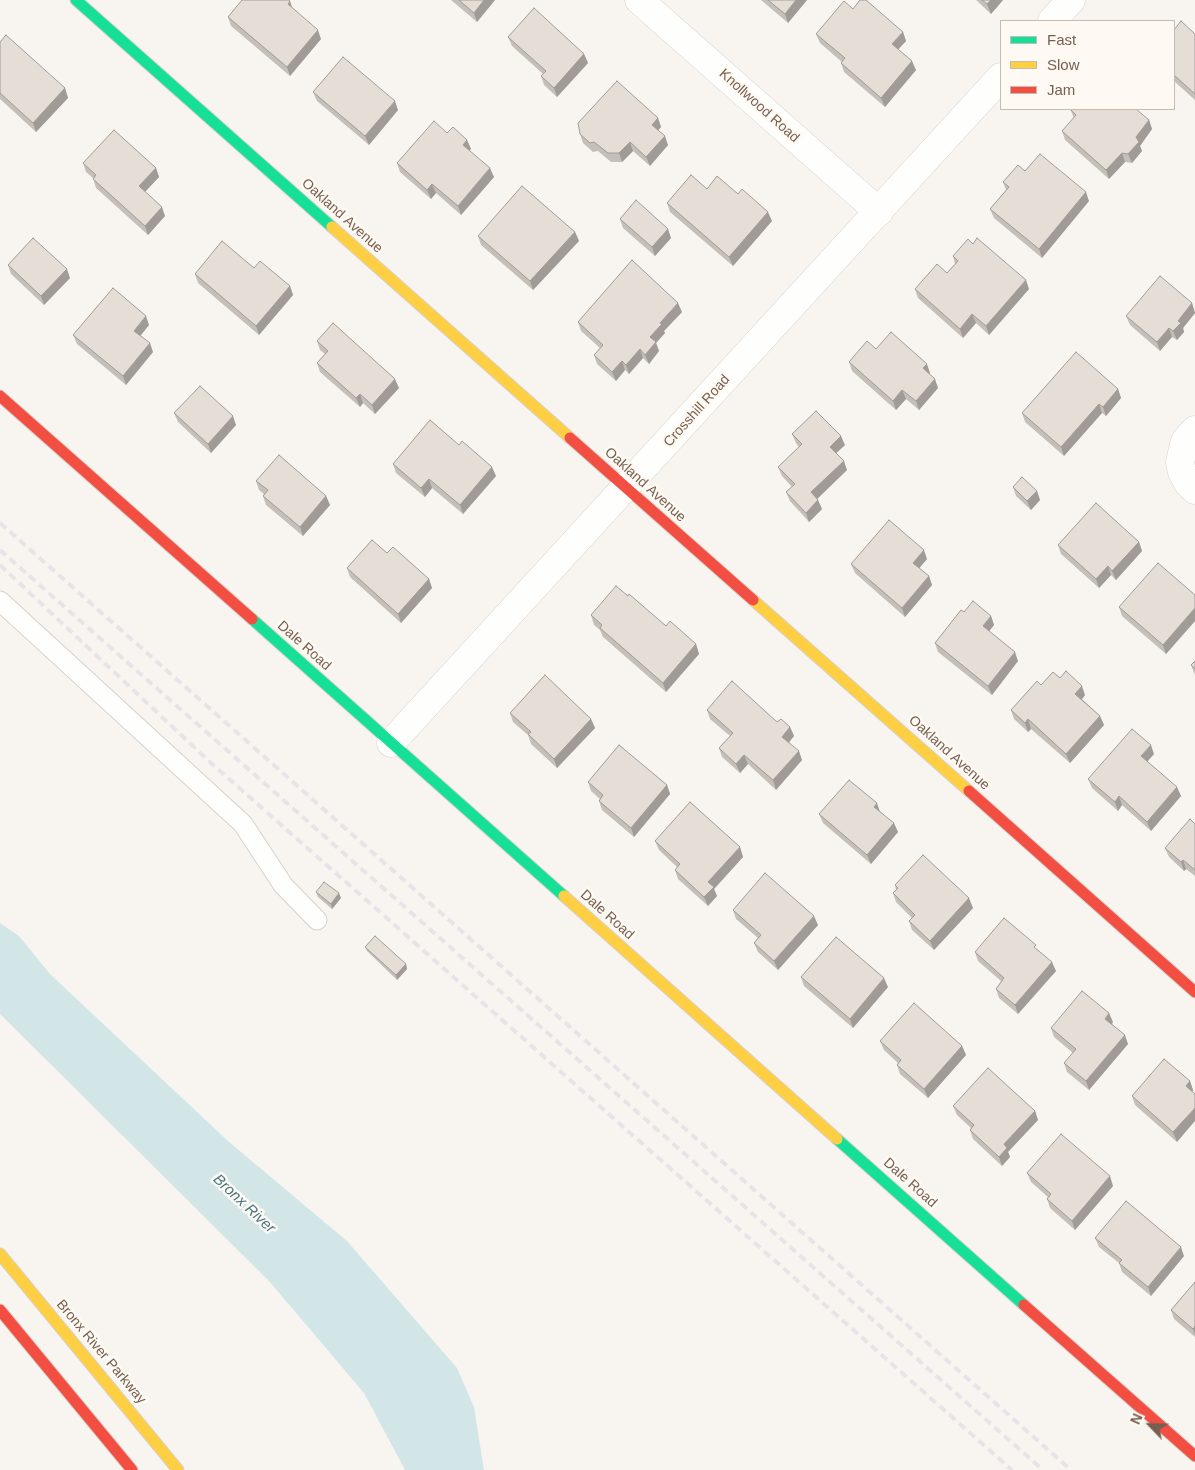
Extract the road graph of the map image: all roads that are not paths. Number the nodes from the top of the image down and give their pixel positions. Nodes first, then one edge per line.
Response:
1 (76, 0) edge
2 (639, 0) edge
3 (1071, 0) edge
4 (1053, 20) edge
5 (1000, 78) edge
6 (879, 212) junction
7 (0, 396) edge
8 (1195, 430) edge
9 (626, 488) junction
10 (1195, 490) edge
11 (0, 601) edge
12 (391, 743) junction
13 (317, 920) dead end
14 (1195, 992) edge
15 (0, 1254) edge
16 (0, 1310) edge
17 (1195, 1456) edge
18 (132, 1470) edge
19 (178, 1470) edge

1 - 9 main road, Oakland Avenue
2 - 6 street, Knollwood Road
3 - 4 street
5 - 6 street, Crosshill Road
6 - 9 street, Crosshill Road
7 - 12 main road, Dale Road
8 - 10 street
9 - 12 street, Crosshill Road
9 - 14 main road, Oakland Avenue
11 - 13 lane
12 - 17 main road, Dale Road
15 - 19 main road, Bronx River Parkway
16 - 18 main road

